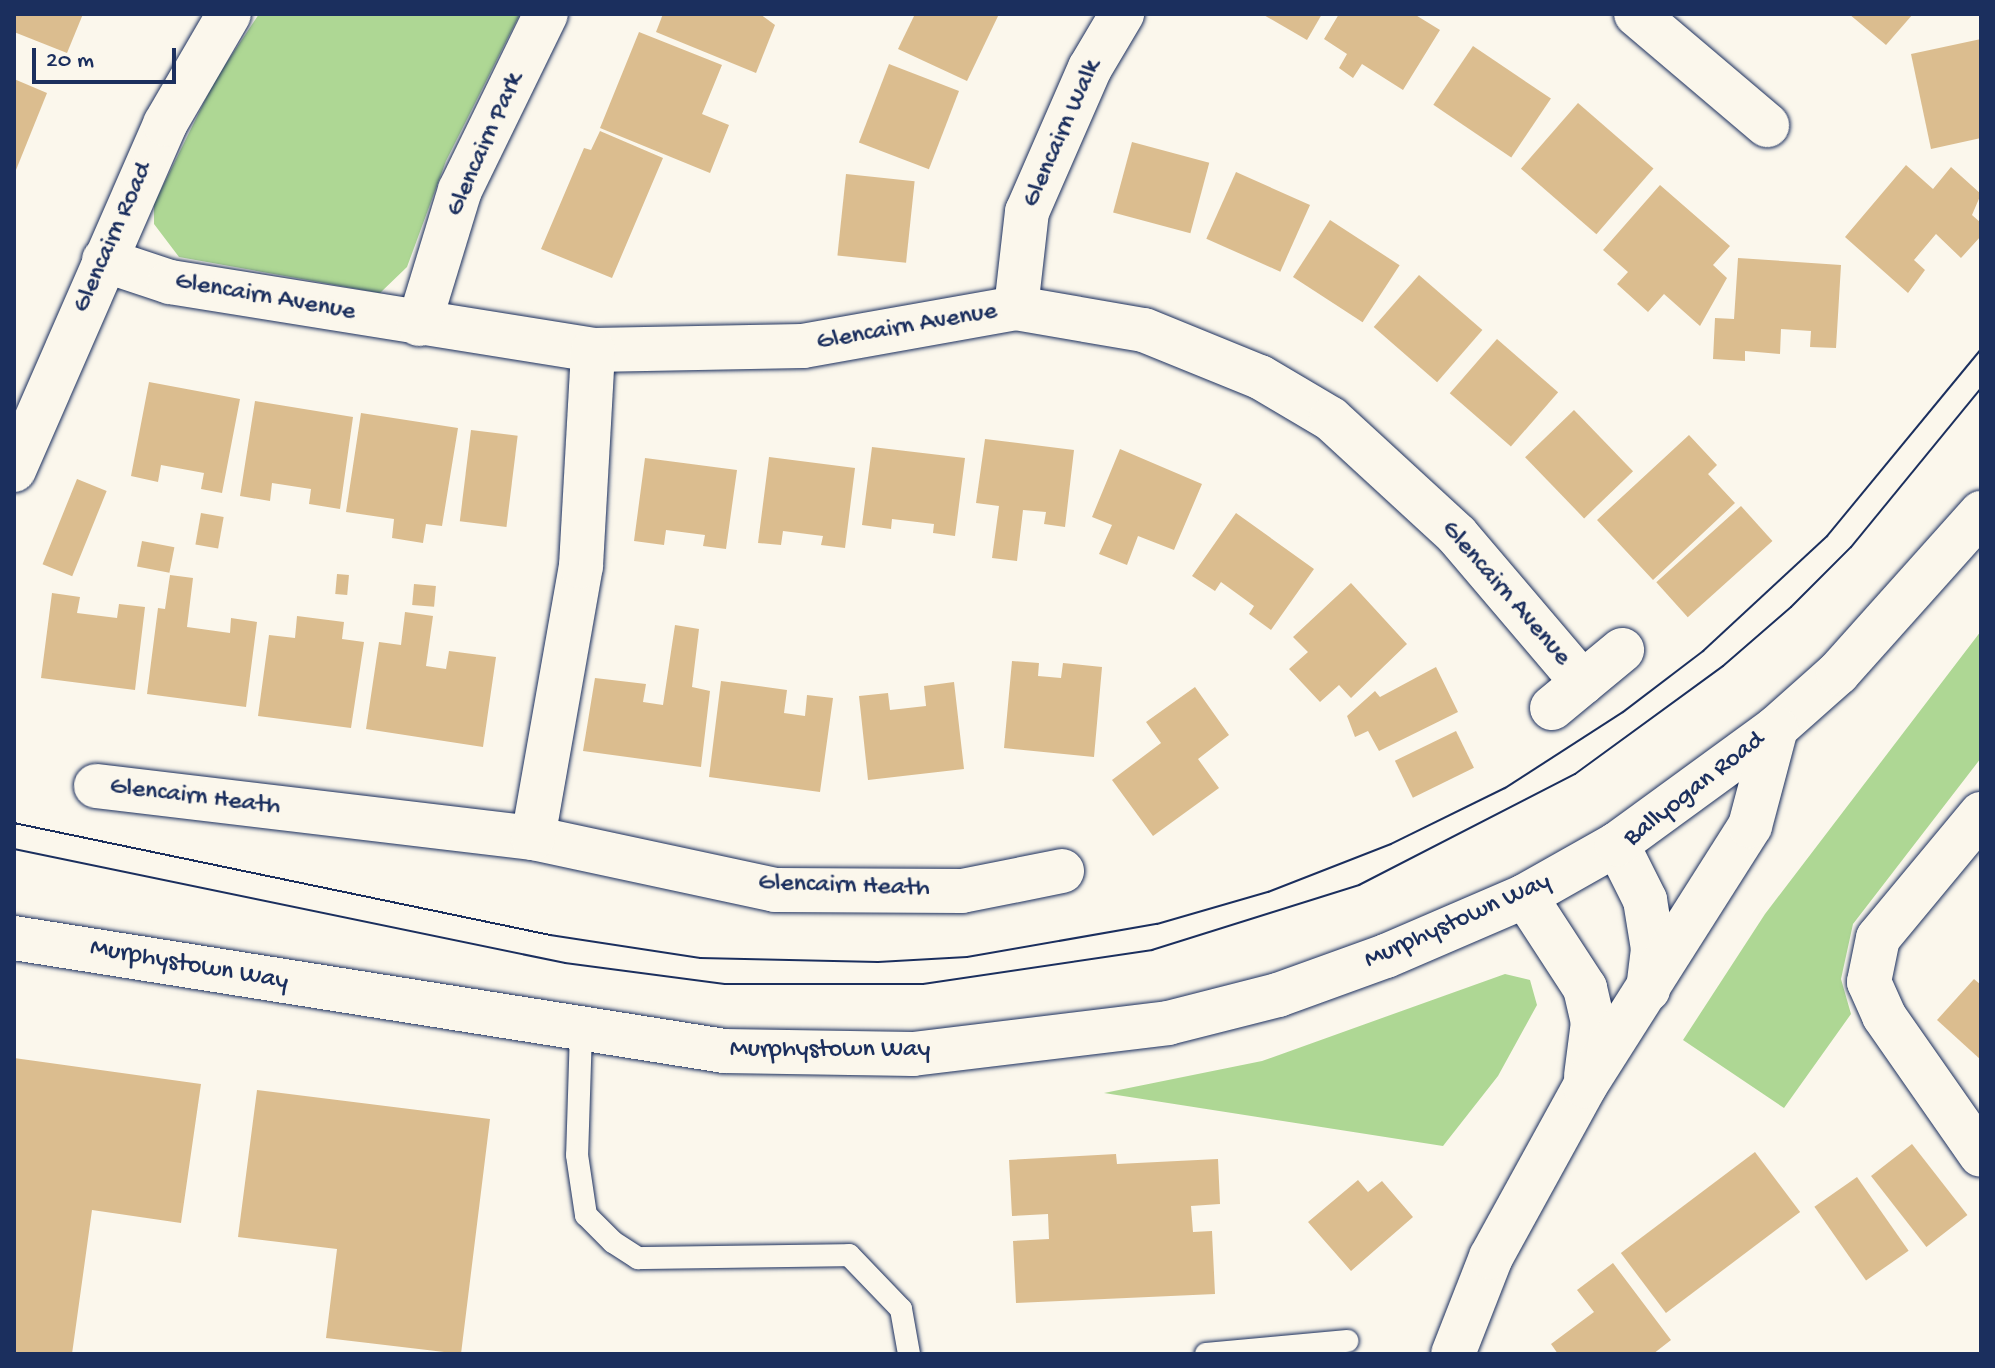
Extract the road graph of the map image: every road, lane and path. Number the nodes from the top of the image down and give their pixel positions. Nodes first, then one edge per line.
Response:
1 (229, 14) edge
2 (546, 14) edge
3 (1122, 14) edge
4 (1636, 14) edge
5 (1767, 125) dead end
6 (104, 260) junction
7 (1016, 308) junction
8 (419, 324) junction
9 (593, 350) junction
10 (14, 470) edge
11 (1981, 513) edge
12 (1622, 650) dead end
13 (1776, 728) junction
14 (96, 786) dead end
15 (1981, 814) edge
16 (533, 838) junction
17 (1617, 844) junction
18 (1062, 871) dead end
19 (1525, 896) junction
20 (14, 938) edge
21 (1648, 991) junction
22 (581, 1031) junction
23 (1585, 1086) junction
24 (1981, 1155) edge
25 (1347, 1341) dead end
26 (909, 1354) edge
27 (1206, 1354) edge
28 (1453, 1354) edge

1 - 6 street, Glencairn Road
2 - 8 street, Glencairn Park
3 - 7 street, Glencairn Walk
4 - 5 street
6 - 8 street, Glencairn Avenue
6 - 10 street, Glencairn Road
7 - 9 street, Glencairn Avenue
7 - 12 street, Glencairn Avenue
8 - 9 street, Glencairn Avenue
9 - 16 street
11 - 13 street, Ballyogan Road
13 - 17 street, Ballyogan Road
13 - 21 street, Ballyogan Road
14 - 16 street, Glencairn Heath
15 - 24 street
16 - 18 street, Glencairn Heath
17 - 19 street, Murphystown Way
17 - 21 street, Ballyogan Road
19 - 22 street, Murphystown Way
19 - 23 street, Ballyogan Road
20 - 22 street, Murphystown Way
21 - 23 street, Ballyogan Road
22 - 26 lane
23 - 28 street, Ballyogan Road
25 - 27 lane

